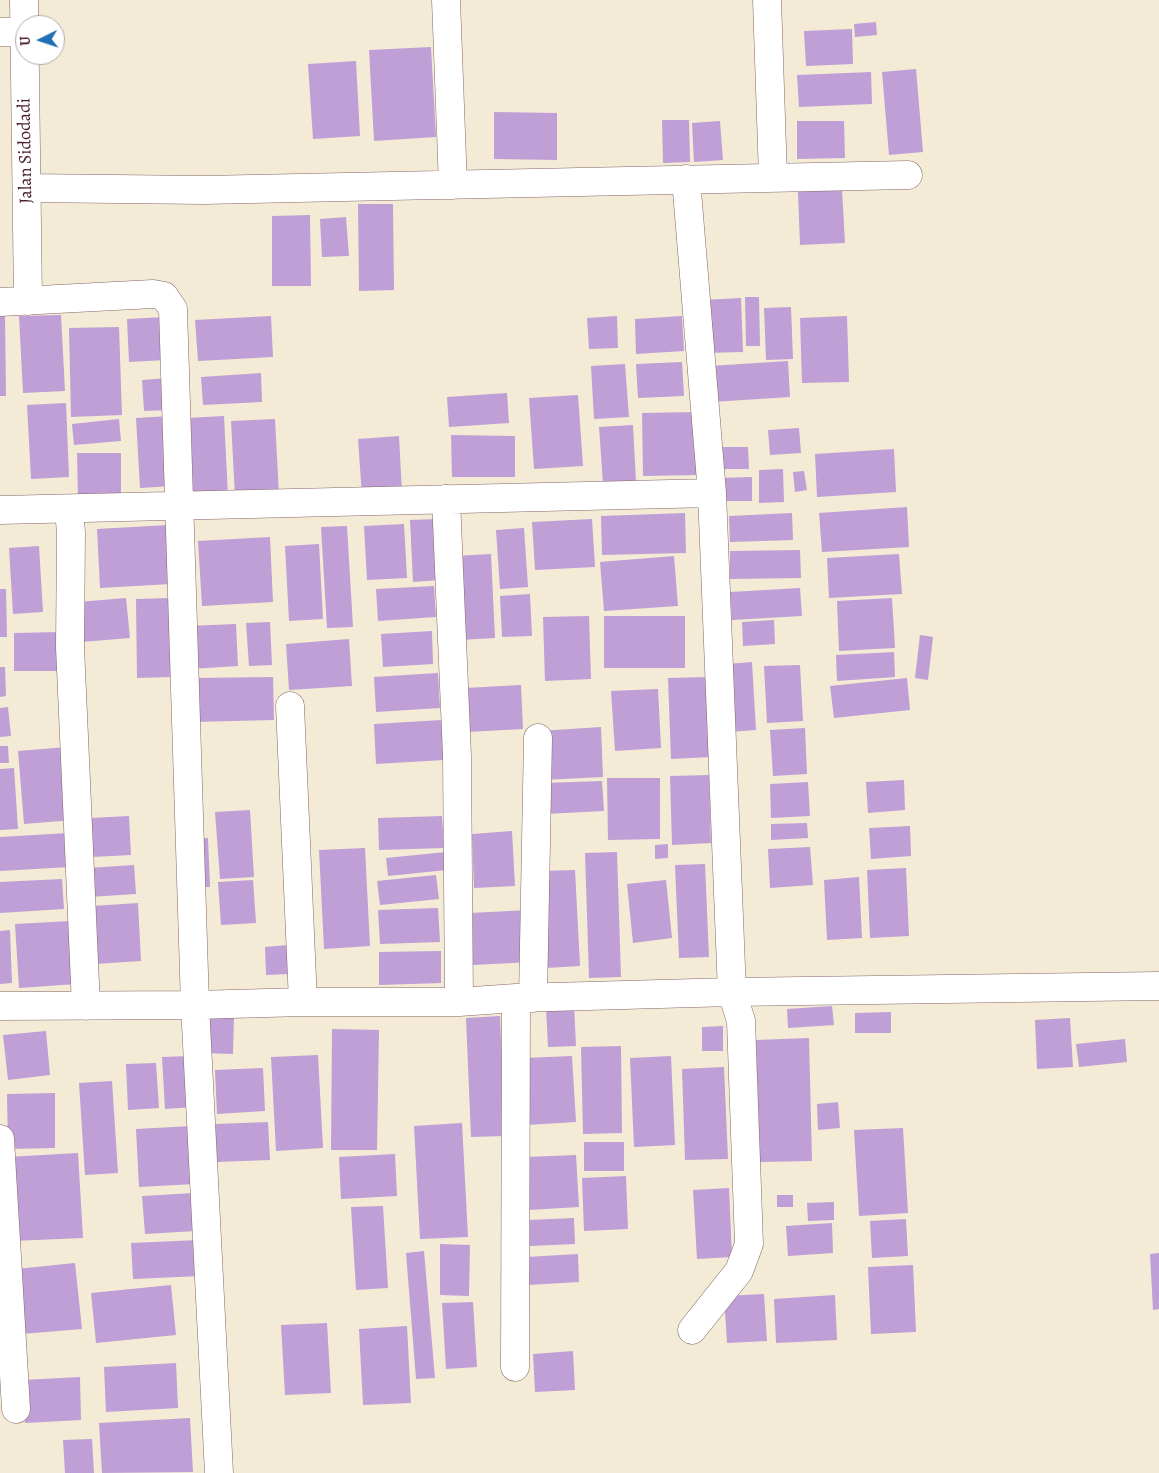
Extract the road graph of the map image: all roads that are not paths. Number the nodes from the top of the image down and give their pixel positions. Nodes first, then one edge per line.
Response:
1 (24, 0) edge
2 (446, 0) edge
3 (767, 0) edge
4 (12, 32) edge
5 (908, 175) dead end
6 (773, 177) junction
7 (686, 179) junction
8 (452, 185) junction
9 (27, 188) junction
10 (28, 301) junction
11 (0, 302) edge
12 (712, 493) junction
13 (446, 499) junction
14 (178, 506) junction
15 (69, 508) junction
16 (0, 510) edge
17 (290, 706) dead end
18 (538, 738) dead end
19 (1159, 986) edge
20 (732, 992) junction
21 (524, 998) junction
22 (303, 1002) junction
23 (459, 1002) junction
24 (195, 1005) junction
25 (0, 1006) edge
26 (86, 1006) junction
27 (0, 1139) edge
28 (692, 1330) dead end
29 (515, 1367) dead end
30 (16, 1409) dead end
31 (219, 1473) edge

1 - 4 street, Jalan Sidodadi
2 - 8 street
3 - 6 street
4 - 9 street, Jalan Sidodadi
5 - 6 street
6 - 7 street
7 - 8 street
7 - 12 street
8 - 9 street
9 - 10 street, Jalan Sidodadi
10 - 11 street
10 - 14 street
12 - 13 street
12 - 20 street
13 - 14 street
13 - 23 street
14 - 15 street
14 - 24 street
15 - 16 street
15 - 26 street
17 - 22 street
18 - 21 street
19 - 20 street
20 - 21 street
20 - 28 street
21 - 23 street
21 - 29 street
22 - 23 street
22 - 24 street
24 - 26 street
24 - 31 street
25 - 26 street
27 - 30 street

